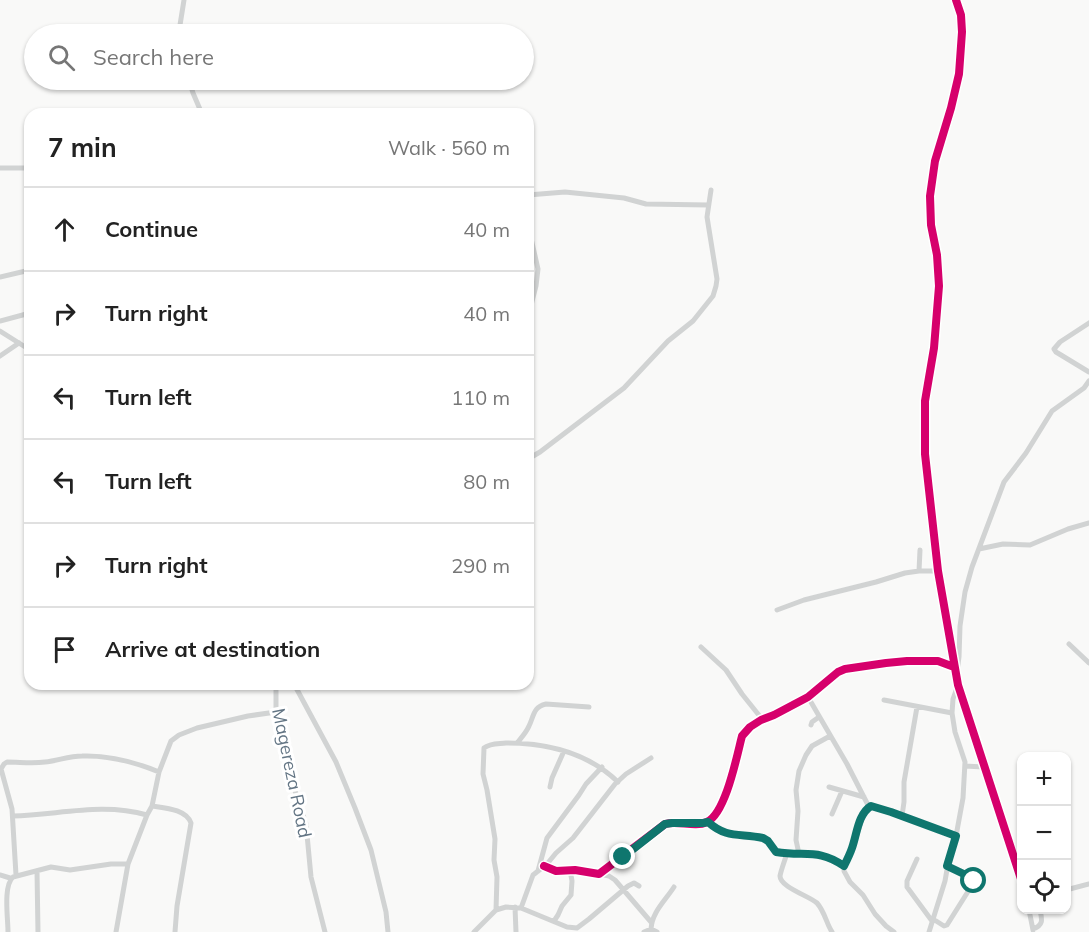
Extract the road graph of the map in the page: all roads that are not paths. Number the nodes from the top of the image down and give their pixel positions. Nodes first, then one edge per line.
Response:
1 (184, 0) edge
2 (958, 0) edge
3 (180, 24) edge
4 (192, 90) edge
5 (199, 108) edge
6 (0, 168) edge
7 (24, 168) edge
8 (711, 190) dead end
9 (534, 195) edge
10 (708, 206) junction
11 (534, 251) edge
12 (24, 271) edge
13 (0, 277) edge
14 (534, 293) edge
15 (24, 315) edge
16 (0, 321) edge
17 (1089, 322) edge
18 (0, 331) edge
19 (19, 343) junction
20 (24, 346) edge
21 (0, 356) edge
22 (1089, 372) edge
23 (1089, 381) edge
24 (534, 455) edge
25 (1089, 523) edge
26 (979, 549) junction
27 (920, 550) dead end
28 (919, 571) junction
29 (938, 571) junction
30 (777, 610) dead end
31 (1069, 644) dead end
32 (701, 648) dead end
33 (1089, 663) edge
34 (954, 666) junction
35 (956, 677) junction
36 (958, 685) junction
37 (276, 690) edge
38 (297, 690) edge
39 (808, 698) junction
40 (884, 700) dead end
41 (589, 707) dead end
42 (917, 707) junction
43 (276, 712) junction
44 (952, 712) junction
45 (819, 717) junction
46 (762, 719) junction
47 (811, 725) dead end
48 (830, 736) junction
49 (517, 743) junction
50 (564, 751) junction
51 (651, 758) dead end
52 (965, 766) junction
53 (984, 767) junction
54 (602, 768) junction
55 (159, 772) junction
56 (618, 782) junction
57 (550, 787) dead end
58 (829, 787) dead end
59 (842, 790) junction
60 (865, 798) junction
61 (152, 807) junction
62 (869, 807) junction
63 (832, 814) dead end
64 (147, 815) junction
65 (13, 816) junction
66 (902, 816) junction
67 (708, 822) junction
68 (956, 836) junction
69 (787, 854) junction
70 (799, 854) junction
71 (917, 859) dead end
72 (128, 864) junction
73 (544, 866) junction
74 (844, 866) junction
75 (947, 866) junction
76 (1017, 867) edge
77 (570, 870) junction
78 (37, 871) junction
79 (538, 871) junction
80 (600, 874) junction
81 (0, 875) edge
82 (13, 877) junction
83 (1089, 884) edge
84 (639, 886) dead end
85 (674, 888) dead end
86 (1071, 889) edge
87 (622, 890) junction
88 (518, 907) junction
89 (495, 910) junction
90 (1030, 914) edge
91 (1040, 914) edge
92 (932, 920) junction
93 (554, 921) junction
94 (651, 925) junction
95 (1033, 930) edge
96 (891, 931) edge
97 (8, 932) edge
98 (38, 932) edge
99 (116, 932) edge
100 (175, 932) edge
101 (325, 932) edge
102 (388, 932) edge
103 (474, 932) edge
104 (516, 932) edge
105 (644, 932) edge
106 (657, 932) edge
107 (832, 932) edge
108 (928, 932) edge

1 - 3 street
2 - 29 street
4 - 5 street
6 - 7 street
8 - 10 street
9 - 10 street
10 - 24 street
11 - 14 street
12 - 13 street
15 - 16 street
17 - 22 street
18 - 19 street
19 - 20 street
19 - 21 street
23 - 26 street
25 - 26 street
26 - 35 street
27 - 28 street
28 - 29 street
28 - 30 street
29 - 34 street
31 - 33 street
32 - 46 street
34 - 35 street
34 - 39 street
35 - 36 street
36 - 44 street
36 - 53 street
37 - 43 street, Magereza Road
38 - 102 street
39 - 45 street
39 - 46 street
40 - 42 street
41 - 49 street
42 - 44 street
42 - 66 street
43 - 55 street
43 - 101 street, Magereza Road
44 - 52 street
45 - 47 street
45 - 48 street
46 - 67 street
48 - 60 street
48 - 70 street
49 - 50 street
49 - 89 street
50 - 54 street
50 - 57 street
51 - 56 street
52 - 53 street
52 - 68 street
53 - 76 street
54 - 56 street
54 - 79 street
55 - 61 street
55 - 65 street
56 - 73 street
58 - 59 street
59 - 60 street
59 - 63 street
60 - 62 street
61 - 64 street
61 - 100 street
62 - 66 street
62 - 74 street
64 - 65 street
64 - 72 street
65 - 82 street
66 - 68 street
67 - 69 street
67 - 80 street
68 - 75 street
69 - 70 street
69 - 107 street
70 - 74 street
71 - 92 street
72 - 78 street
72 - 99 street
73 - 77 street
73 - 79 street
74 - 96 street
75 - 92 street
75 - 92 street
77 - 80 street
77 - 93 street
78 - 82 street
78 - 98 street
79 - 88 street
80 - 87 street
81 - 82 street
82 - 97 street
83 - 86 street
84 - 87 street
85 - 94 street
87 - 93 street
87 - 94 street
88 - 89 street
88 - 93 street
88 - 104 street
89 - 103 street
90 - 95 street
91 - 95 street
92 - 108 street
94 - 105 street
94 - 106 street

